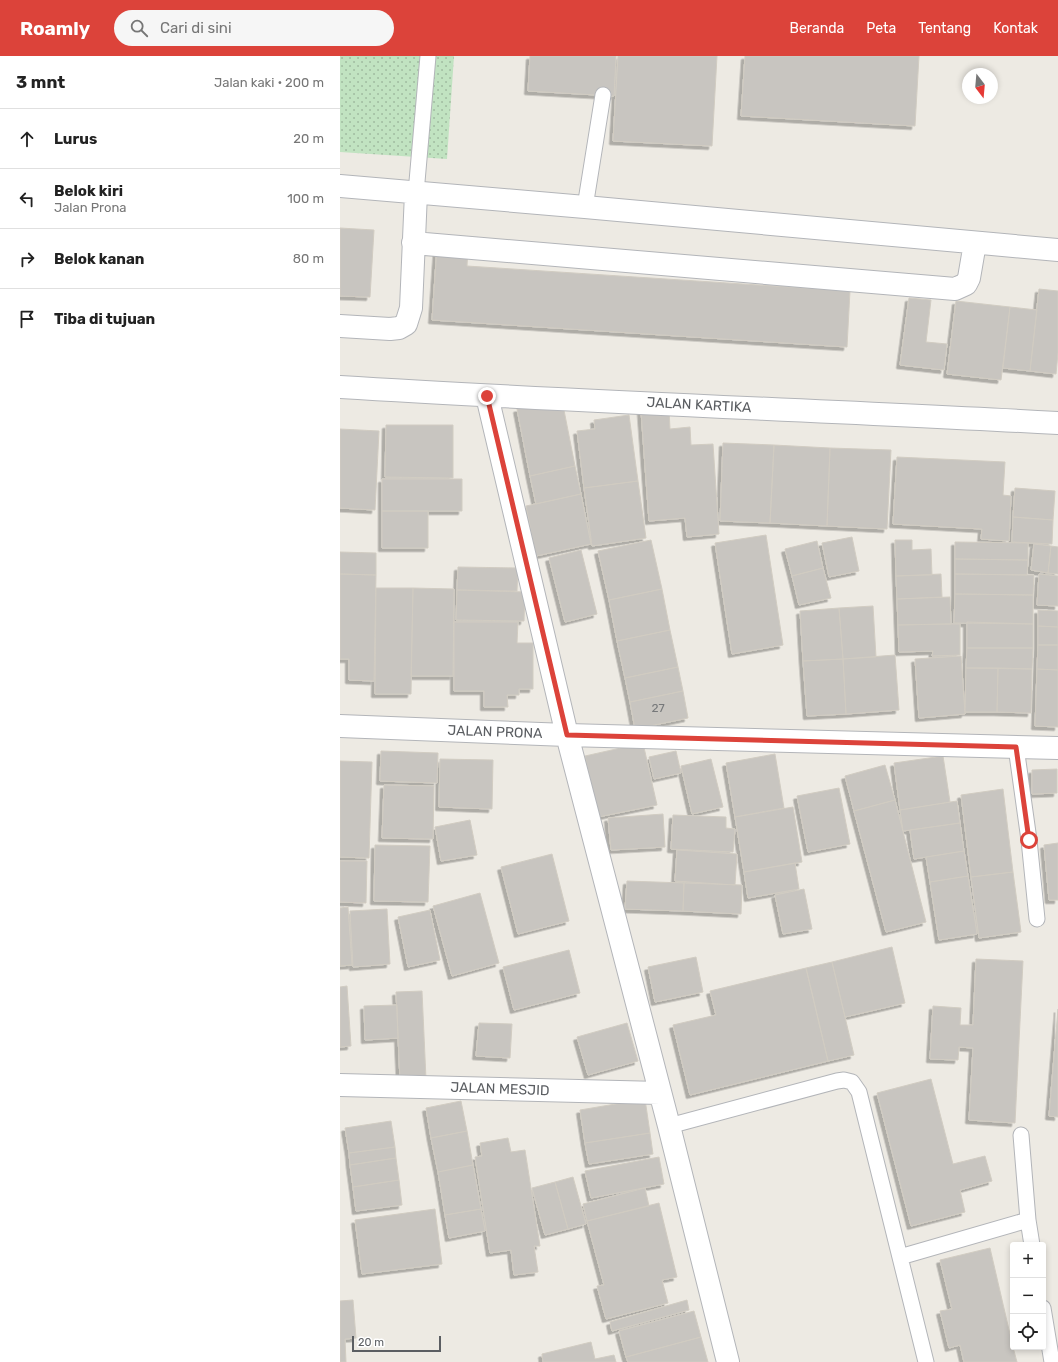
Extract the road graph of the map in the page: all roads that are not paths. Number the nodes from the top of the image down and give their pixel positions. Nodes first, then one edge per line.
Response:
1 (428, 56) edge
2 (603, 95) dead end
3 (340, 186) edge
4 (416, 193) junction
5 (585, 207) junction
6 (413, 243) junction
7 (975, 243) junction
8 (1058, 250) edge
9 (340, 326) edge
10 (340, 387) edge
11 (487, 396) junction
12 (1058, 423) edge
13 (340, 726) edge
14 (567, 735) junction
15 (1016, 747) junction
16 (1058, 748) edge
17 (1037, 919) dead end
18 (340, 1085) edge
19 (660, 1094) junction
20 (669, 1126) junction
21 (1021, 1135) dead end
22 (1028, 1220) junction
23 (1032, 1242) edge
24 (900, 1256) junction
25 (1044, 1314) edge
26 (728, 1362) edge
27 (926, 1362) edge
28 (1052, 1362) edge

1 - 4 lane
2 - 5 lane
3 - 4 street
4 - 5 street
4 - 6 street
5 - 7 street
6 - 7 street
6 - 9 street
7 - 8 street
10 - 11 street, JALAN KARTIKA
11 - 12 street, JALAN KARTIKA
11 - 14 street
13 - 14 street, JALAN PRONA
14 - 15 street, JALAN PRONA
14 - 19 street
15 - 16 street, JALAN PRONA
15 - 17 lane
18 - 19 street, JALAN MESJID
19 - 20 street
20 - 24 lane
20 - 26 street
21 - 22 lane
22 - 23 lane
22 - 24 lane
24 - 27 lane
25 - 28 lane

